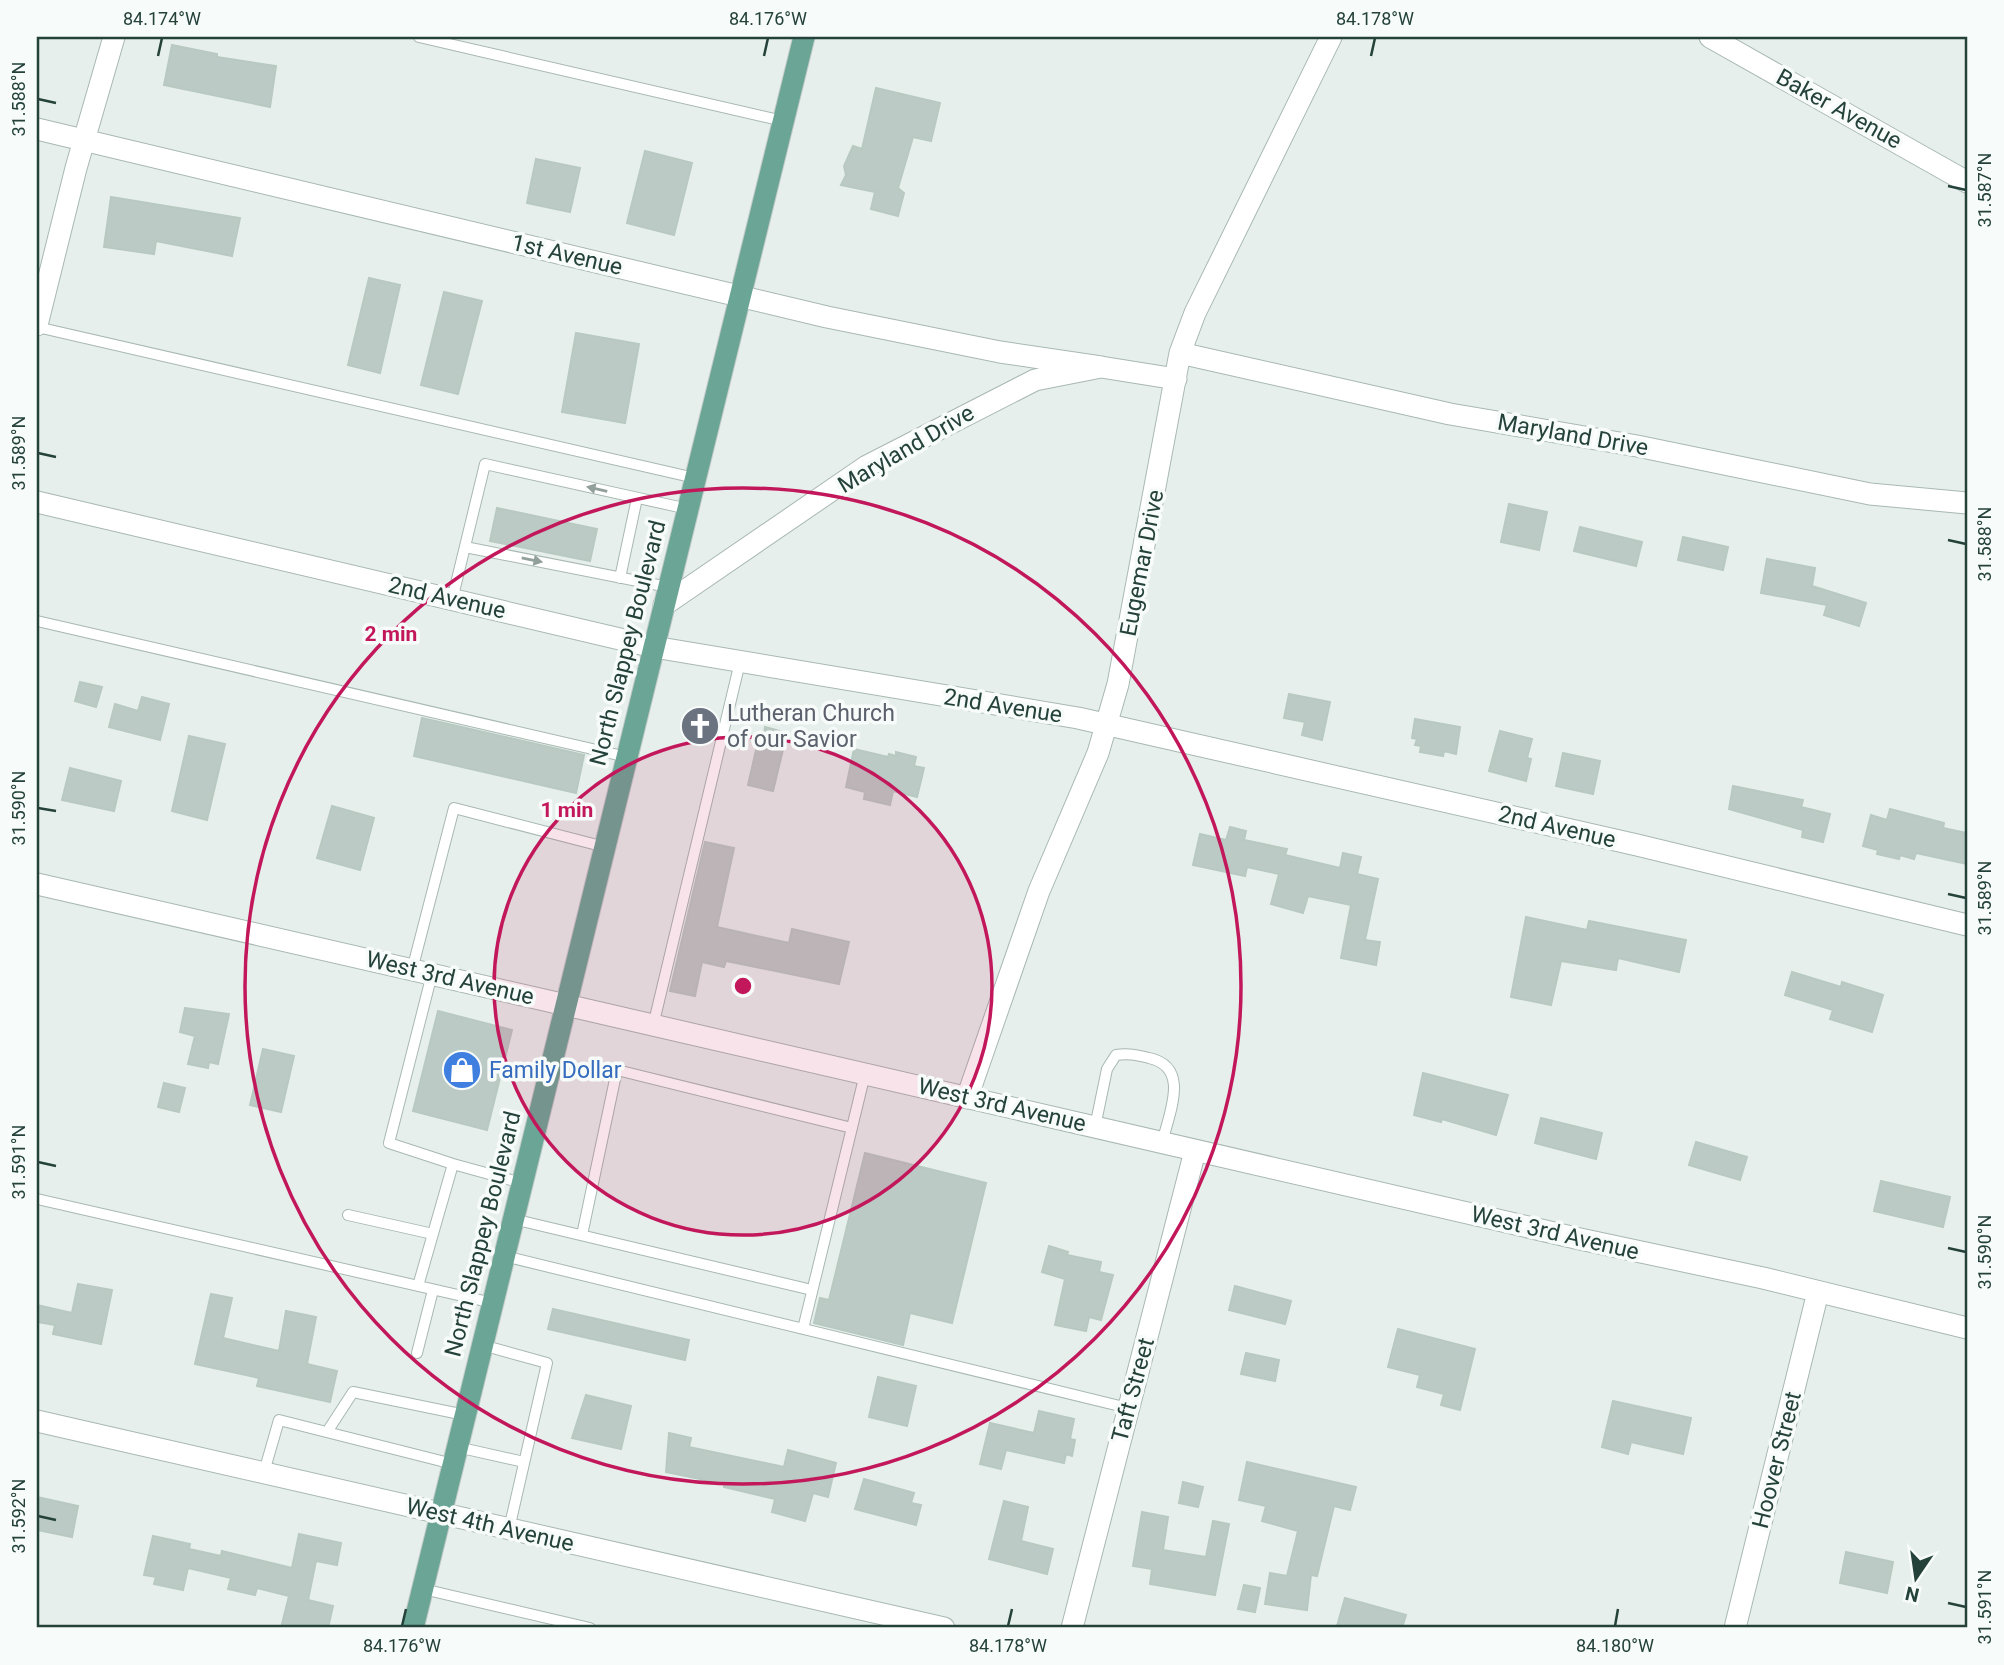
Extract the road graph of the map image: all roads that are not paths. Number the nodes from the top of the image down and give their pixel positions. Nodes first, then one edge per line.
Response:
1 (114, 37) edge
2 (419, 37) edge
3 (804, 37) edge
4 (1331, 37) edge
5 (1710, 37) edge
6 (783, 121) junction
7 (37, 129) edge
8 (86, 139) junction
9 (1967, 182) edge
10 (740, 295) junction
11 (37, 326) edge
12 (1181, 353) junction
13 (1101, 367) junction
14 (1176, 379) junction
15 (695, 478) junction
16 (637, 498) junction
17 (37, 502) edge
18 (1967, 503) edge
19 (688, 509) junction
20 (465, 547) junction
21 (620, 578) junction
22 (666, 596) junction
23 (452, 600) junction
24 (37, 621) edge
25 (654, 647) junction
26 (740, 662) junction
27 (1106, 724) junction
28 (627, 757) junction
29 (605, 847) junction
30 (37, 884) edge
31 (1967, 925) edge
32 (422, 972) junction
33 (566, 1005) junction
34 (653, 1026) junction
35 (865, 1073) junction
36 (967, 1098) junction
37 (1095, 1127) junction
38 (852, 1128) junction
39 (1162, 1143) junction
40 (1195, 1151) junction
41 (453, 1164) junction
42 (522, 1183) junction
43 (37, 1199) edge
44 (348, 1215) dead end
45 (513, 1219) junction
46 (433, 1234) junction
47 (582, 1235) junction
48 (504, 1256) junction
49 (418, 1286) junction
50 (433, 1290) junction
51 (812, 1290) junction
52 (1818, 1292) junction
53 (493, 1303) junction
54 (1967, 1328) edge
55 (803, 1329) junction
56 (482, 1345) junction
57 (417, 1353) dead end
58 (1128, 1408) junction
59 (465, 1415) junction
60 (37, 1422) edge
61 (327, 1432) junction
62 (455, 1455) junction
63 (524, 1462) junction
64 (264, 1472) junction
65 (441, 1514) junction
66 (509, 1529) junction
67 (423, 1589) junction
68 (413, 1628) edge
69 (590, 1628) edge
70 (944, 1628) edge
71 (1072, 1628) edge
72 (1735, 1628) edge

1 - 8 street
2 - 6 lane
3 - 6 main road, North Slappey Boulevard
4 - 12 street, Eugemar Drive
5 - 9 street, Baker Avenue
6 - 10 main road, North Slappey Boulevard
7 - 8 street, 1st Avenue
8 - 10 street, 1st Avenue
8 - 11 street
10 - 13 street, 1st Avenue
10 - 15 main road, North Slappey Boulevard
11 - 15 lane
12 - 14 street, Eugemar Drive
12 - 18 street, Maryland Drive
13 - 14 street, Maryland Drive
13 - 22 street, Maryland Drive
14 - 27 street, Eugemar Drive
15 - 19 main road, North Slappey Boulevard
16 - 19 lane
16 -> 20 lane
16 - 21 lane
17 - 23 street, 2nd Avenue
19 - 22 main road, North Slappey Boulevard
20 -> 21 lane
20 - 23 lane
21 - 22 lane
22 - 25 main road, North Slappey Boulevard
23 - 25 street, 2nd Avenue
24 - 28 lane
25 - 26 street, 2nd Avenue
25 - 28 main road, North Slappey Boulevard
26 - 27 street, 2nd Avenue
26 - 34 lane
27 - 31 street, 2nd Avenue
27 - 36 street, Eugemar Drive
28 - 29 main road, North Slappey Boulevard
29 - 32 lane
29 - 33 main road, North Slappey Boulevard
30 - 32 street, West 3rd Avenue
32 - 33 street, West 3rd Avenue
32 - 41 lane
33 - 34 street, West 3rd Avenue
33 - 42 main road, North Slappey Boulevard
34 - 35 street, West 3rd Avenue
35 - 36 street, West 3rd Avenue
35 - 38 lane
36 - 37 street, West 3rd Avenue
37 - 39 street, West 3rd Avenue
37 - 39 lane
38 - 47 lane
38 - 51 lane
39 - 40 street, West 3rd Avenue
40 - 52 street, West 3rd Avenue
40 - 58 street, Taft Street
41 - 42 lane
41 - 46 lane
42 - 45 main road, North Slappey Boulevard
43 - 49 lane
44 - 46 lane
45 - 47 lane
45 - 48 main road, North Slappey Boulevard
46 - 49 lane
47 - 51 lane
48 - 53 main road, North Slappey Boulevard
48 - 55 lane
49 - 50 lane
50 - 53 lane
50 - 57 lane
51 - 55 lane
52 - 54 street, West 3rd Avenue
52 - 72 street, Hoover Street
53 - 56 main road, North Slappey Boulevard
55 - 58 lane
56 - 59 main road, North Slappey Boulevard
56 - 63 lane
58 - 71 street, Taft Street
59 - 61 lane
59 - 62 main road, North Slappey Boulevard
60 - 64 street, West 4th Avenue
61 - 62 lane
61 - 64 lane
62 - 63 lane
62 - 65 main road, North Slappey Boulevard
63 - 66 lane
64 - 65 street, West 4th Avenue
65 - 66 street, West 4th Avenue
65 - 67 main road, North Slappey Boulevard
66 - 70 street, West 4th Avenue
67 - 68 main road, North Slappey Boulevard
67 - 69 lane

